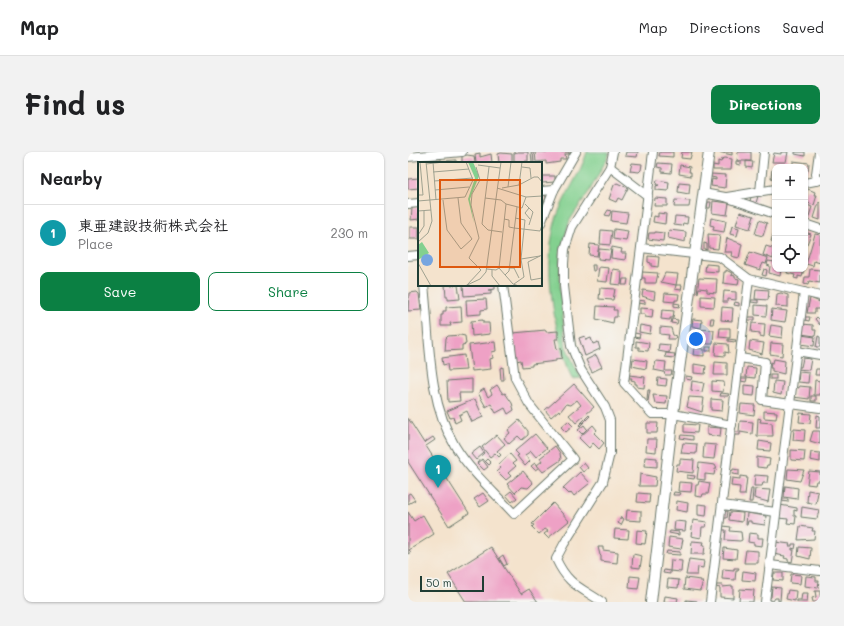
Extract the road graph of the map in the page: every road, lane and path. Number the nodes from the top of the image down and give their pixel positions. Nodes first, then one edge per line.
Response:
1 (462, 152) edge
2 (576, 152) edge
3 (613, 152) edge
4 (653, 152) edge
5 (709, 152) edge
6 (764, 152) edge
7 (819, 152) edge
8 (408, 157) edge
9 (610, 167) junction
10 (818, 180) edge
11 (808, 182) edge
12 (554, 190) junction
13 (772, 190) edge
14 (542, 191) edge
15 (760, 192) junction
16 (703, 193) junction
17 (648, 196) junction
18 (725, 197) junction
19 (418, 203) edge
20 (408, 204) edge
21 (772, 213) edge
22 (542, 221) edge
23 (808, 225) edge
24 (820, 229) edge
25 (641, 248) junction
26 (696, 253) junction
27 (749, 279) junction
28 (424, 286) edge
29 (503, 286) edge
30 (804, 292) junction
31 (820, 296) edge
32 (797, 351) junction
33 (820, 355) edge
34 (740, 358) junction
35 (790, 404) junction
36 (820, 408) edge
37 (673, 414) junction
38 (732, 425) junction
39 (722, 505) junction
40 (776, 512) junction
41 (770, 565) junction
42 (820, 571) edge
43 (602, 602) edge
44 (651, 602) edge
45 (710, 602) edge
46 (765, 602) edge

1 - 8 street
2 - 12 street
3 - 9 street
4 - 17 street
5 - 16 street
6 - 15 street
7 - 10 street
9 - 17 street
9 - 43 street
10 - 11 street
12 - 14 street
12 - 22 street
13 - 15 street
15 - 18 street
16 - 18 street
16 - 26 street
17 - 25 street
18 - 21 street
19 - 20 street
23 - 24 street
25 - 26 street
25 - 37 street
26 - 27 street
26 - 37 street
27 - 30 street
27 - 34 street
28 - 29 street
30 - 31 street
30 - 32 street
32 - 33 street
32 - 35 street
34 - 35 street
34 - 38 street
35 - 36 street
35 - 40 street
37 - 38 street
37 - 44 street
38 - 39 street
39 - 40 street
39 - 45 street
40 - 41 street
41 - 42 street
41 - 46 street

